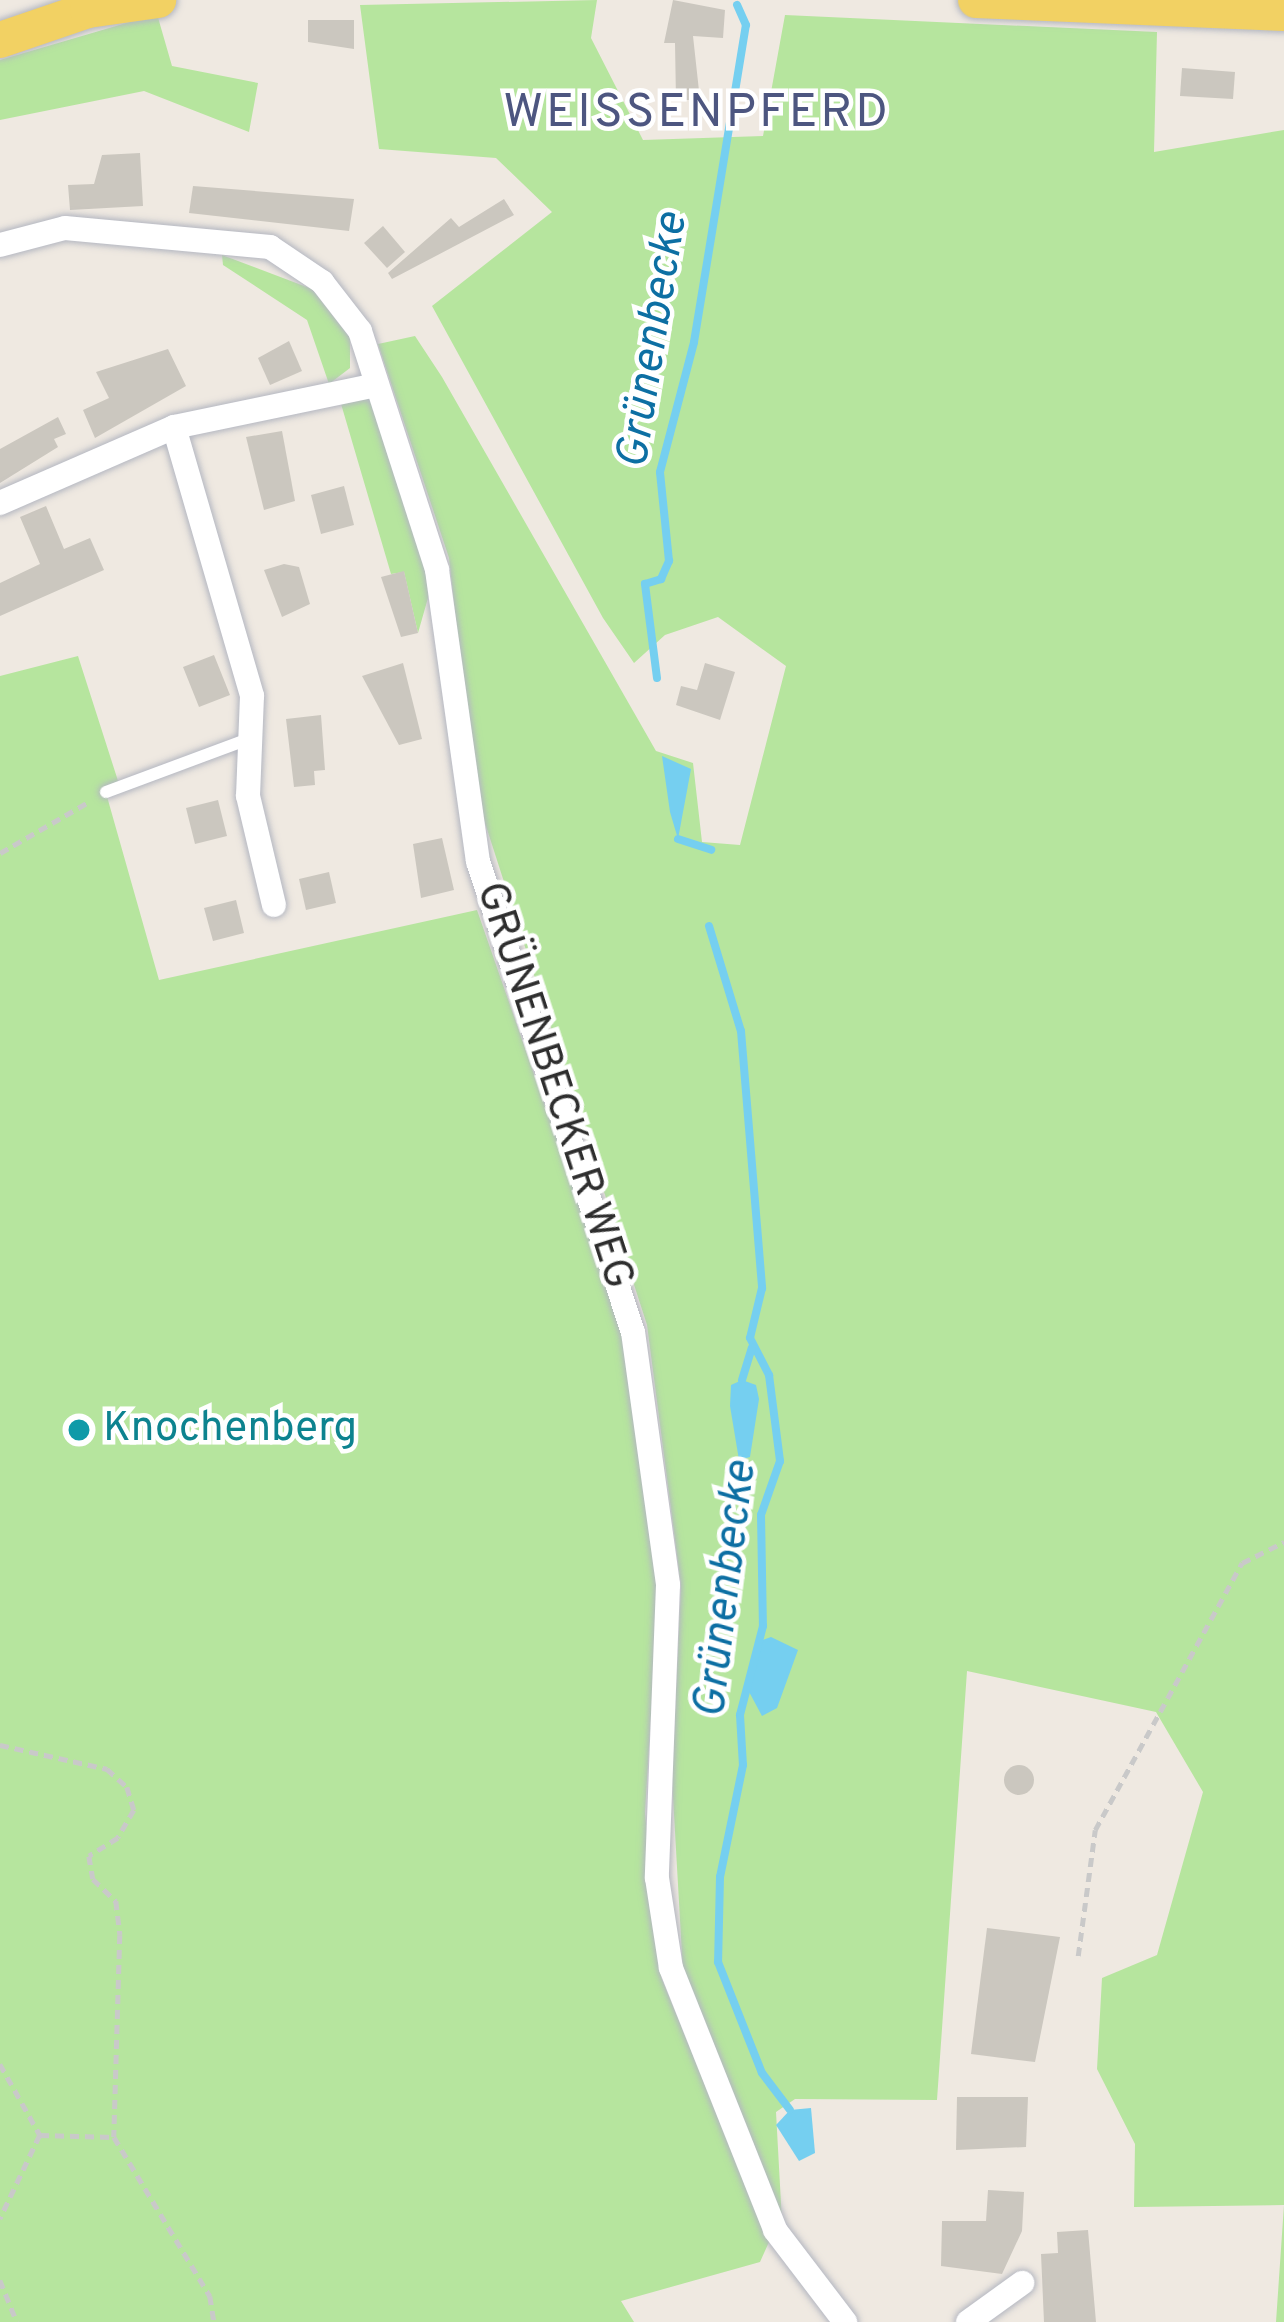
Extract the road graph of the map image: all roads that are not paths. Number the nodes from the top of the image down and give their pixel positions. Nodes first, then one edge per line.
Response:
1 (158, 0) edge
2 (976, 0) edge
3 (1213, 6) edge
4 (1284, 14) edge
5 (0, 40) edge
6 (0, 245) edge
7 (377, 385) junction
8 (174, 427) junction
9 (0, 503) edge
10 (254, 737) junction
11 (106, 792) road end
12 (274, 905) dead end
13 (1022, 2283) dead end
14 (845, 2322) edge
15 (968, 2322) edge

1 - 5 main road
2 - 3 main road
3 - 4 main road
6 - 7 street, GRÜNENBECKER WEG
7 - 8 street
7 - 14 street, GRÜNENBECKER WEG
8 - 9 street
8 - 10 street
10 - 11 lane
10 - 12 street
13 - 15 street

